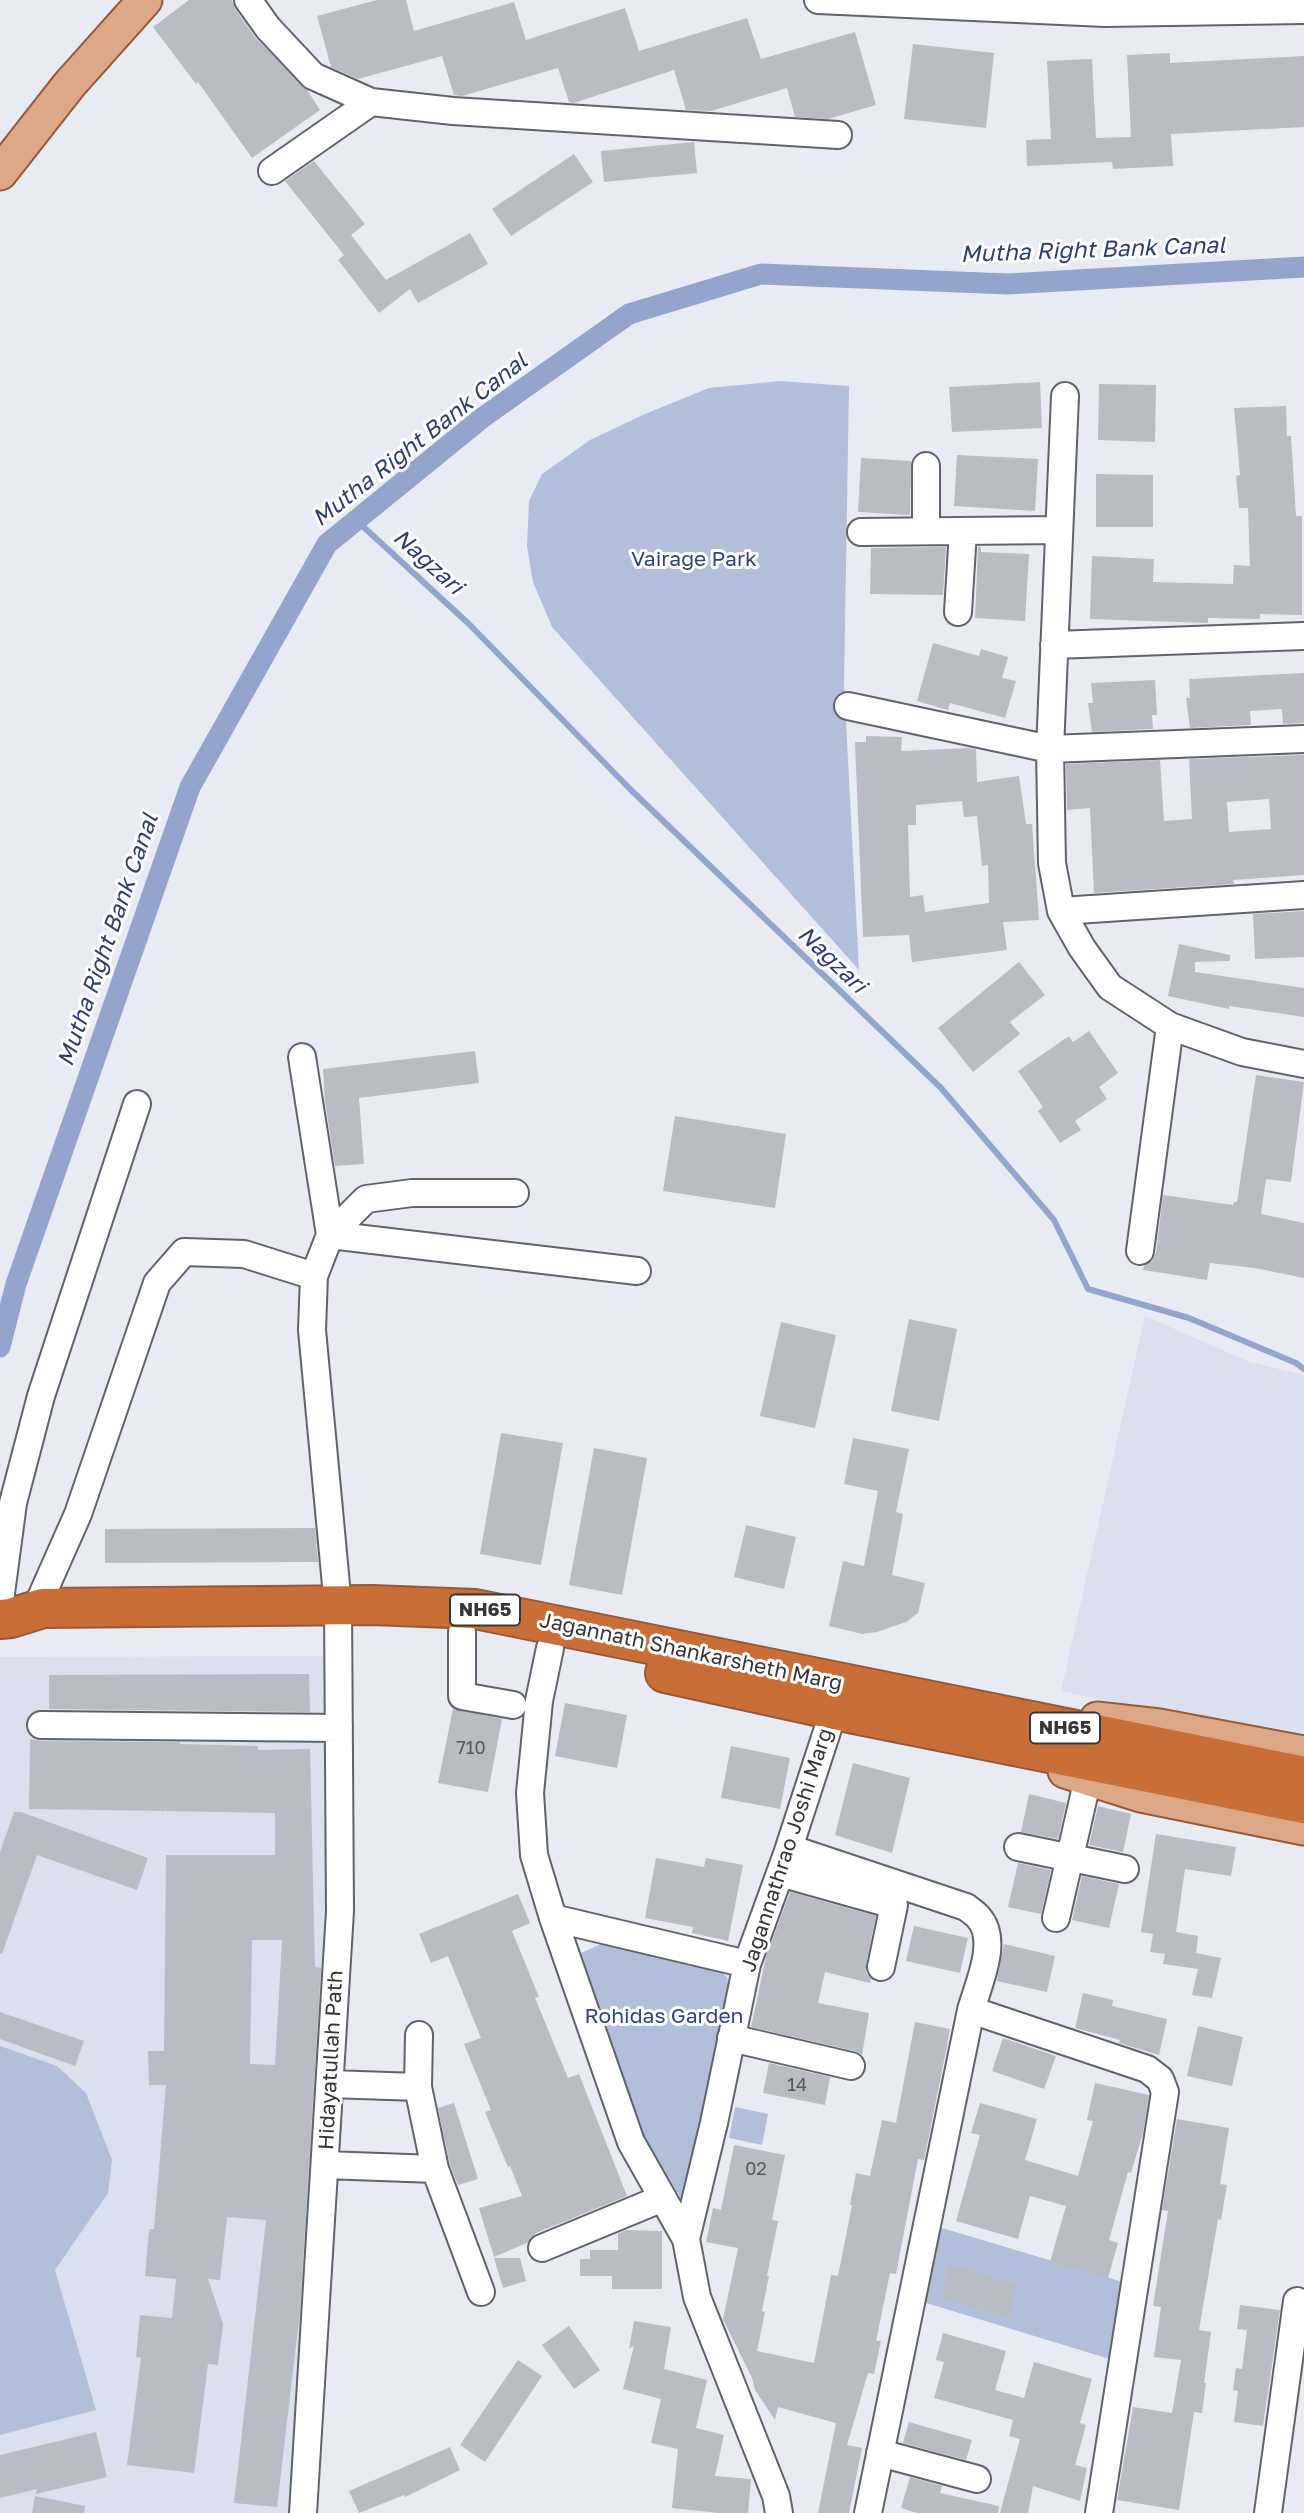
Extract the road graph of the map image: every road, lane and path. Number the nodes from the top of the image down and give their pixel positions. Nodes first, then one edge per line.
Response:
1 (145, 0) edge
2 (248, 0) edge
3 (818, 0) edge
4 (1099, 6) edge
5 (1289, 7) edge
6 (371, 102) junction
7 (838, 135) dead end
8 (272, 171) dead end
9 (0, 173) edge
10 (1065, 396) dead end
11 (926, 466) dead end
12 (1059, 530) junction
13 (926, 531) junction
14 (963, 531) junction
15 (861, 532) dead end
16 (958, 612) dead end
17 (1304, 636) edge
18 (1054, 645) junction
19 (848, 706) dead end
20 (1304, 739) edge
21 (1050, 750) junction
22 (1304, 895) edge
23 (1061, 911) junction
24 (1170, 1026) junction
25 (302, 1057) dead end
26 (1304, 1064) edge
27 (136, 1104) dead end
28 (515, 1193) dead end
29 (330, 1235) junction
30 (1140, 1251) dead end
31 (637, 1271) dead end
32 (314, 1276) junction
33 (11, 1612) edge
34 (339, 1618) junction
35 (469, 1625) junction
36 (550, 1648) junction
37 (513, 1705) dead end
38 (834, 1710) junction
39 (950, 1719) junction
40 (41, 1725) dead end
41 (339, 1728) junction
42 (1304, 1753) edge
43 (1175, 1764) junction
44 (1304, 1776) edge
45 (1088, 1778) junction
46 (1304, 1804) edge
47 (1304, 1828) edge
48 (1018, 1847) dead end
49 (789, 1848) junction
50 (1070, 1857) junction
51 (1125, 1869) dead end
52 (780, 1873) junction
53 (553, 1918) junction
54 (1056, 1918) dead end
55 (747, 1964) junction
56 (881, 1967) dead end
57 (971, 2010) junction
58 (419, 2035) dead end
59 (738, 2040) junction
60 (851, 2066) dead end
61 (330, 2084) junction
62 (418, 2087) junction
63 (722, 2133) dead end
64 (325, 2165) junction
65 (435, 2169) junction
66 (663, 2198) junction
67 (686, 2239) junction
68 (542, 2248) dead end
69 (481, 2292) dead end
70 (1297, 2301) dead end
71 (880, 2453) junction
72 (977, 2479) dead end
73 (303, 2513) edge
74 (779, 2513) edge
75 (867, 2513) edge
76 (1099, 2513) edge
77 (1268, 2513) edge

1 - 9 main road
2 - 6 street
3 - 4 street
4 - 5 street
6 - 7 street
6 - 8 street
10 - 12 street
11 - 13 street
12 - 14 street
12 - 18 street
13 - 14 street
13 - 15 street
14 - 16 street
17 - 18 street
18 - 21 street
19 - 21 street
20 - 21 street
21 - 23 street
22 - 23 street
23 - 24 street
24 - 26 street
24 - 30 street
25 - 29 street
27 - 33 street
28 - 29 street
29 - 31 street
29 - 32 street, Hidayatullah Path
32 - 33 street
32 - 34 street, Hidayatullah Path
33 - 34 highway, Jagannath Shankarsheth Marg / NH65
34 - 35 highway, Jagannath Shankarsheth Marg / NH65
34 - 41 street, Hidayatullah Path
35 - 36 highway, Jagannath Shankarsheth Marg / NH65
35 - 37 street
35 - 39 highway, Jagannath Shankarsheth Marg / NH65
36 - 38 highway, Jagannath Shankarsheth Marg / NH65
36 - 53 street
38 - 39 highway, Jagannath Shankarsheth Marg / NH65
38 - 49 street, Jagannathrao Joshi Marg
39 - 42 main road, Jagannath Shankarsheth Marg
39 - 43 highway, Jagannath Shankarsheth Marg / NH65
39 - 45 main road, Jagannath Shankarsheth Marg
40 - 41 street
41 - 61 street, Hidayatullah Path
43 - 44 highway, NH65
43 - 46 highway, NH65
45 - 47 main road, Jagannath Shankarsheth Marg
45 - 50 street
48 - 50 street
49 - 52 street, Jagannathrao Joshi Marg
49 - 57 street
50 - 51 street
50 - 54 street
52 - 55 street, Jagannathrao Joshi Marg
52 - 56 street
53 - 55 street
53 - 66 street
55 - 59 street, Jagannathrao Joshi Marg
57 - 71 street
57 - 76 street
58 - 62 street
59 - 60 street
59 - 63 street
59 - 67 street, Jagannathrao Joshi Marg
61 - 62 street
61 - 64 street, Hidayatullah Path
62 - 65 street
64 - 65 street
64 - 73 street, Hidayatullah Path
65 - 69 street
66 - 67 street
66 - 68 street
67 - 74 street, Jagannathrao Joshi Marg
70 - 77 street
71 - 72 street
71 - 75 street

